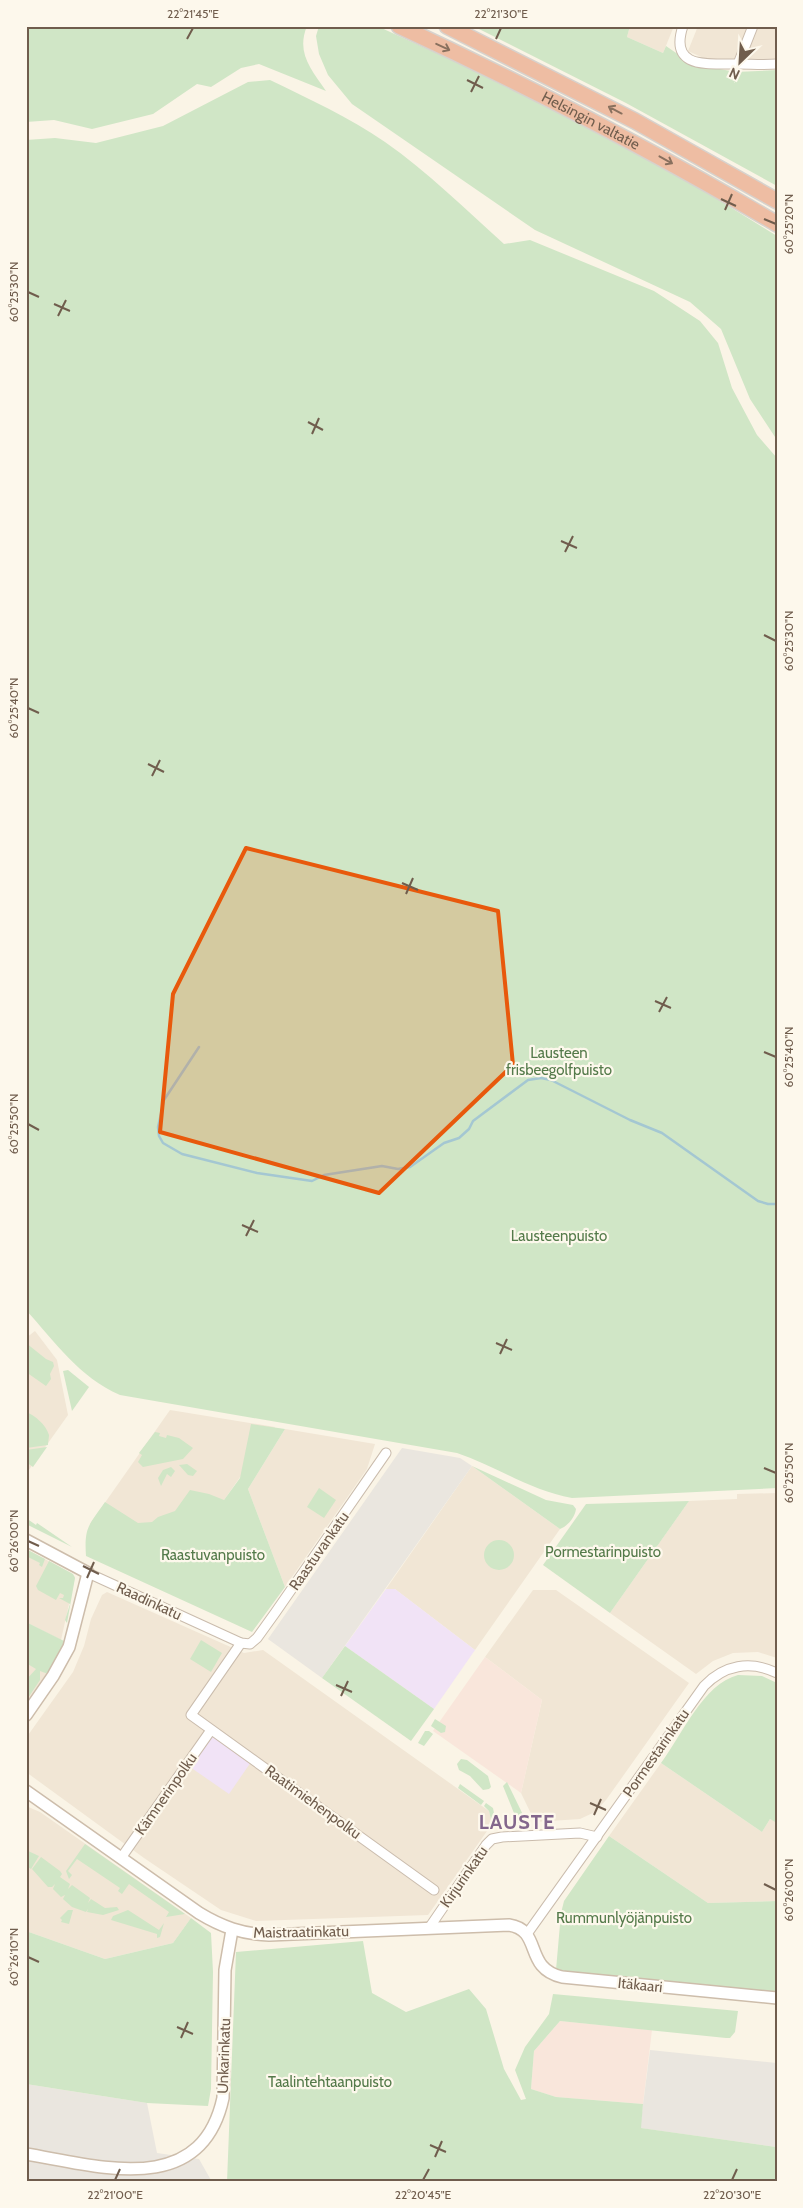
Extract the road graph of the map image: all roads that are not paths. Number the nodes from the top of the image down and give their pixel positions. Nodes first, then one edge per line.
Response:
1 (399, 26) edge
2 (447, 26) edge
3 (683, 26) edge
4 (753, 26) edge
5 (738, 64) junction
6 (777, 64) edge
7 (734, 176) junction
8 (777, 193) edge
9 (777, 201) edge
10 (777, 224) edge
11 (386, 1453) dead end
12 (26, 1540) edge
13 (88, 1573) junction
14 (244, 1644) junction
15 (777, 1673) edge
16 (26, 1715) edge
17 (191, 1715) joint
18 (211, 1730) junction
19 (26, 1790) edge
20 (597, 1837) junction
21 (121, 1858) junction
22 (434, 1890) dead end
23 (429, 1928) junction
24 (232, 1930) junction
25 (527, 1934) junction
26 (777, 1998) edge
27 (26, 2154) edge

1 -> 10 highway, Helsingin valtatie
7 -> 2 highway, Helsingin valtatie
3 - 5 street
4 - 5 street
5 - 6 street
7 - 8 highway
7 - 9 highway, Helsingin valtatie
11 - 14 street, Raastuvankatu
12 - 13 street, Raadinkatu
13 - 14 street, Raadinkatu
13 - 16 street
14 - 17 street, Raastuvankatu
15 - 20 street, Pormestarinkatu
17 - 18 street, Raatimiehenpolku
18 - 21 street, Kämnerinpolku
18 - 22 street, Raatimiehenpolku
19 - 21 street, Maistraatinkatu
20 - 23 street, Kirjurinkatu
20 - 25 street, Pormestarinkatu
21 - 24 street, Maistraatinkatu
23 - 24 street, Maistraatinkatu
23 - 25 street, Maistraatinkatu
24 - 27 street, Unkarinkatu
25 - 26 street, Itäkaari

